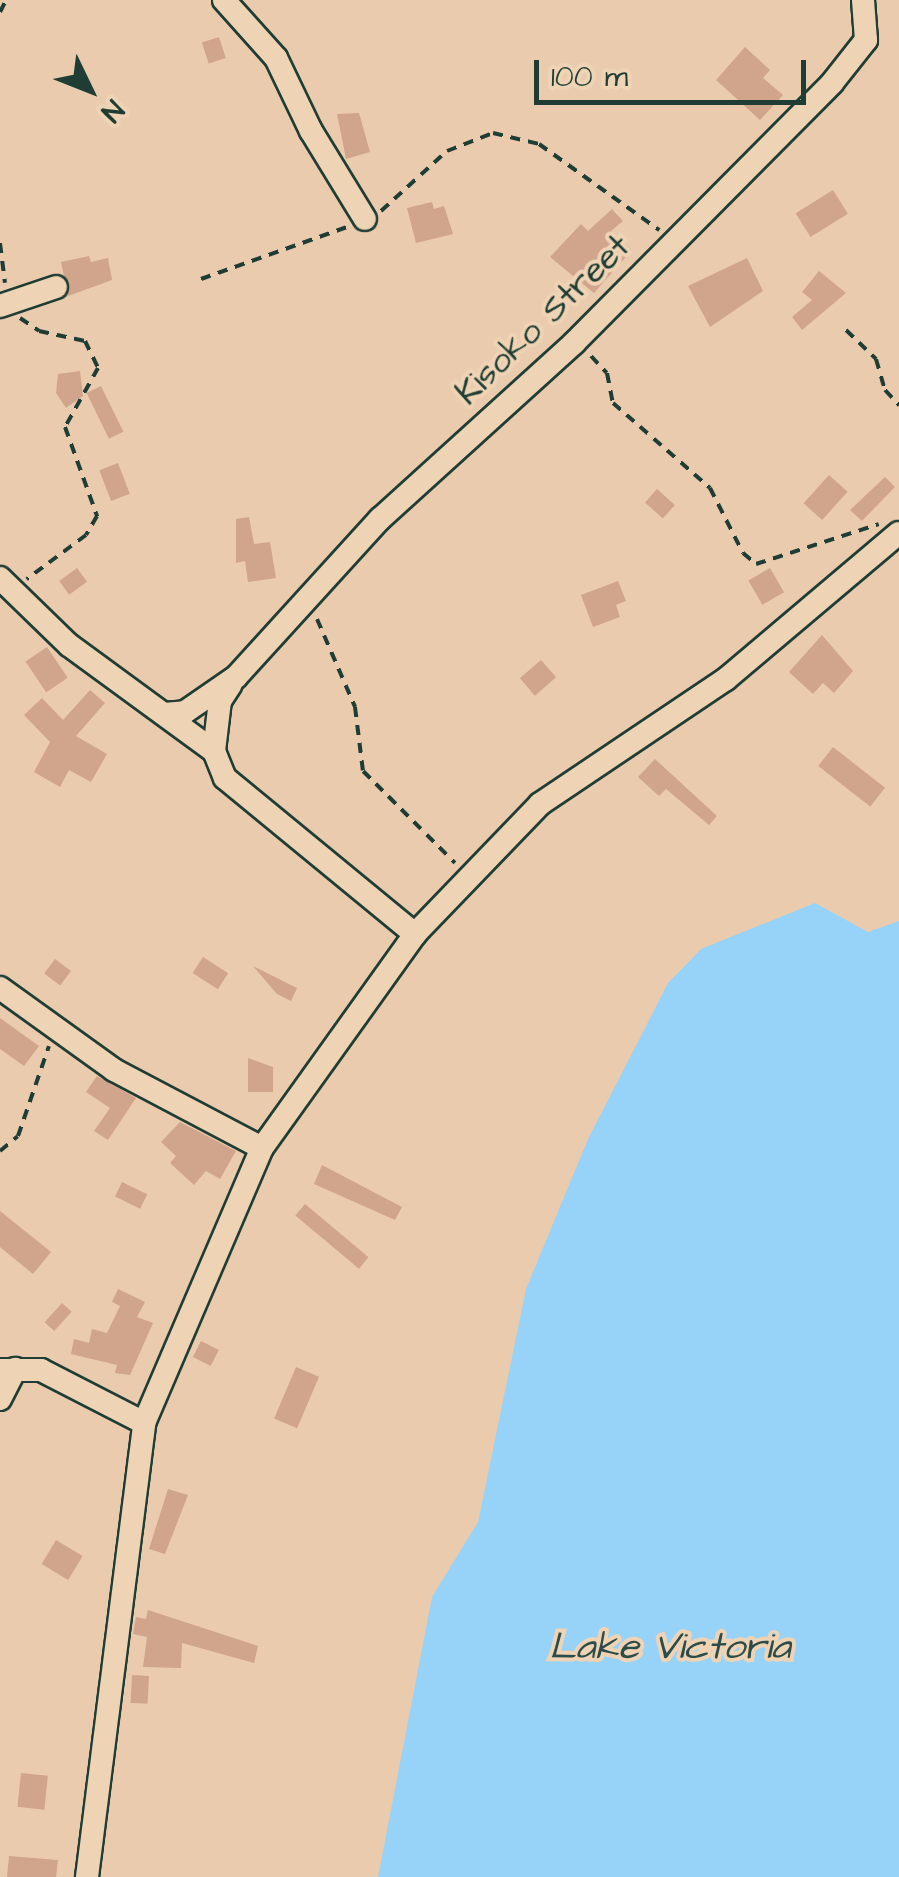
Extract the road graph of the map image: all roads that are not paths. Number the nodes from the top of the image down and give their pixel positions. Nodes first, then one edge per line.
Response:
1 (224, 0) edge
2 (863, 0) edge
3 (365, 219) road end
4 (56, 287) dead end
5 (3, 305) edge
6 (894, 528) edge
7 (0, 578) edge
8 (236, 677) junction
9 (164, 714) junction
10 (214, 751) junction
11 (415, 934) junction
12 (0, 988) edge
13 (262, 1148) junction
14 (8, 1370) edge
15 (0, 1399) edge
16 (144, 1424) junction
17 (87, 1877) edge

1 - 3 street
2 - 8 street, Kisoko Street
4 - 5 street
6 - 11 street
7 - 9 street
8 - 9 street, Kisoko Street
8 - 10 street, Kisoko Street
9 - 10 street
10 - 11 street
11 - 13 street
12 - 13 street
13 - 16 street
14 - 15 street
14 - 16 street
16 - 17 street

